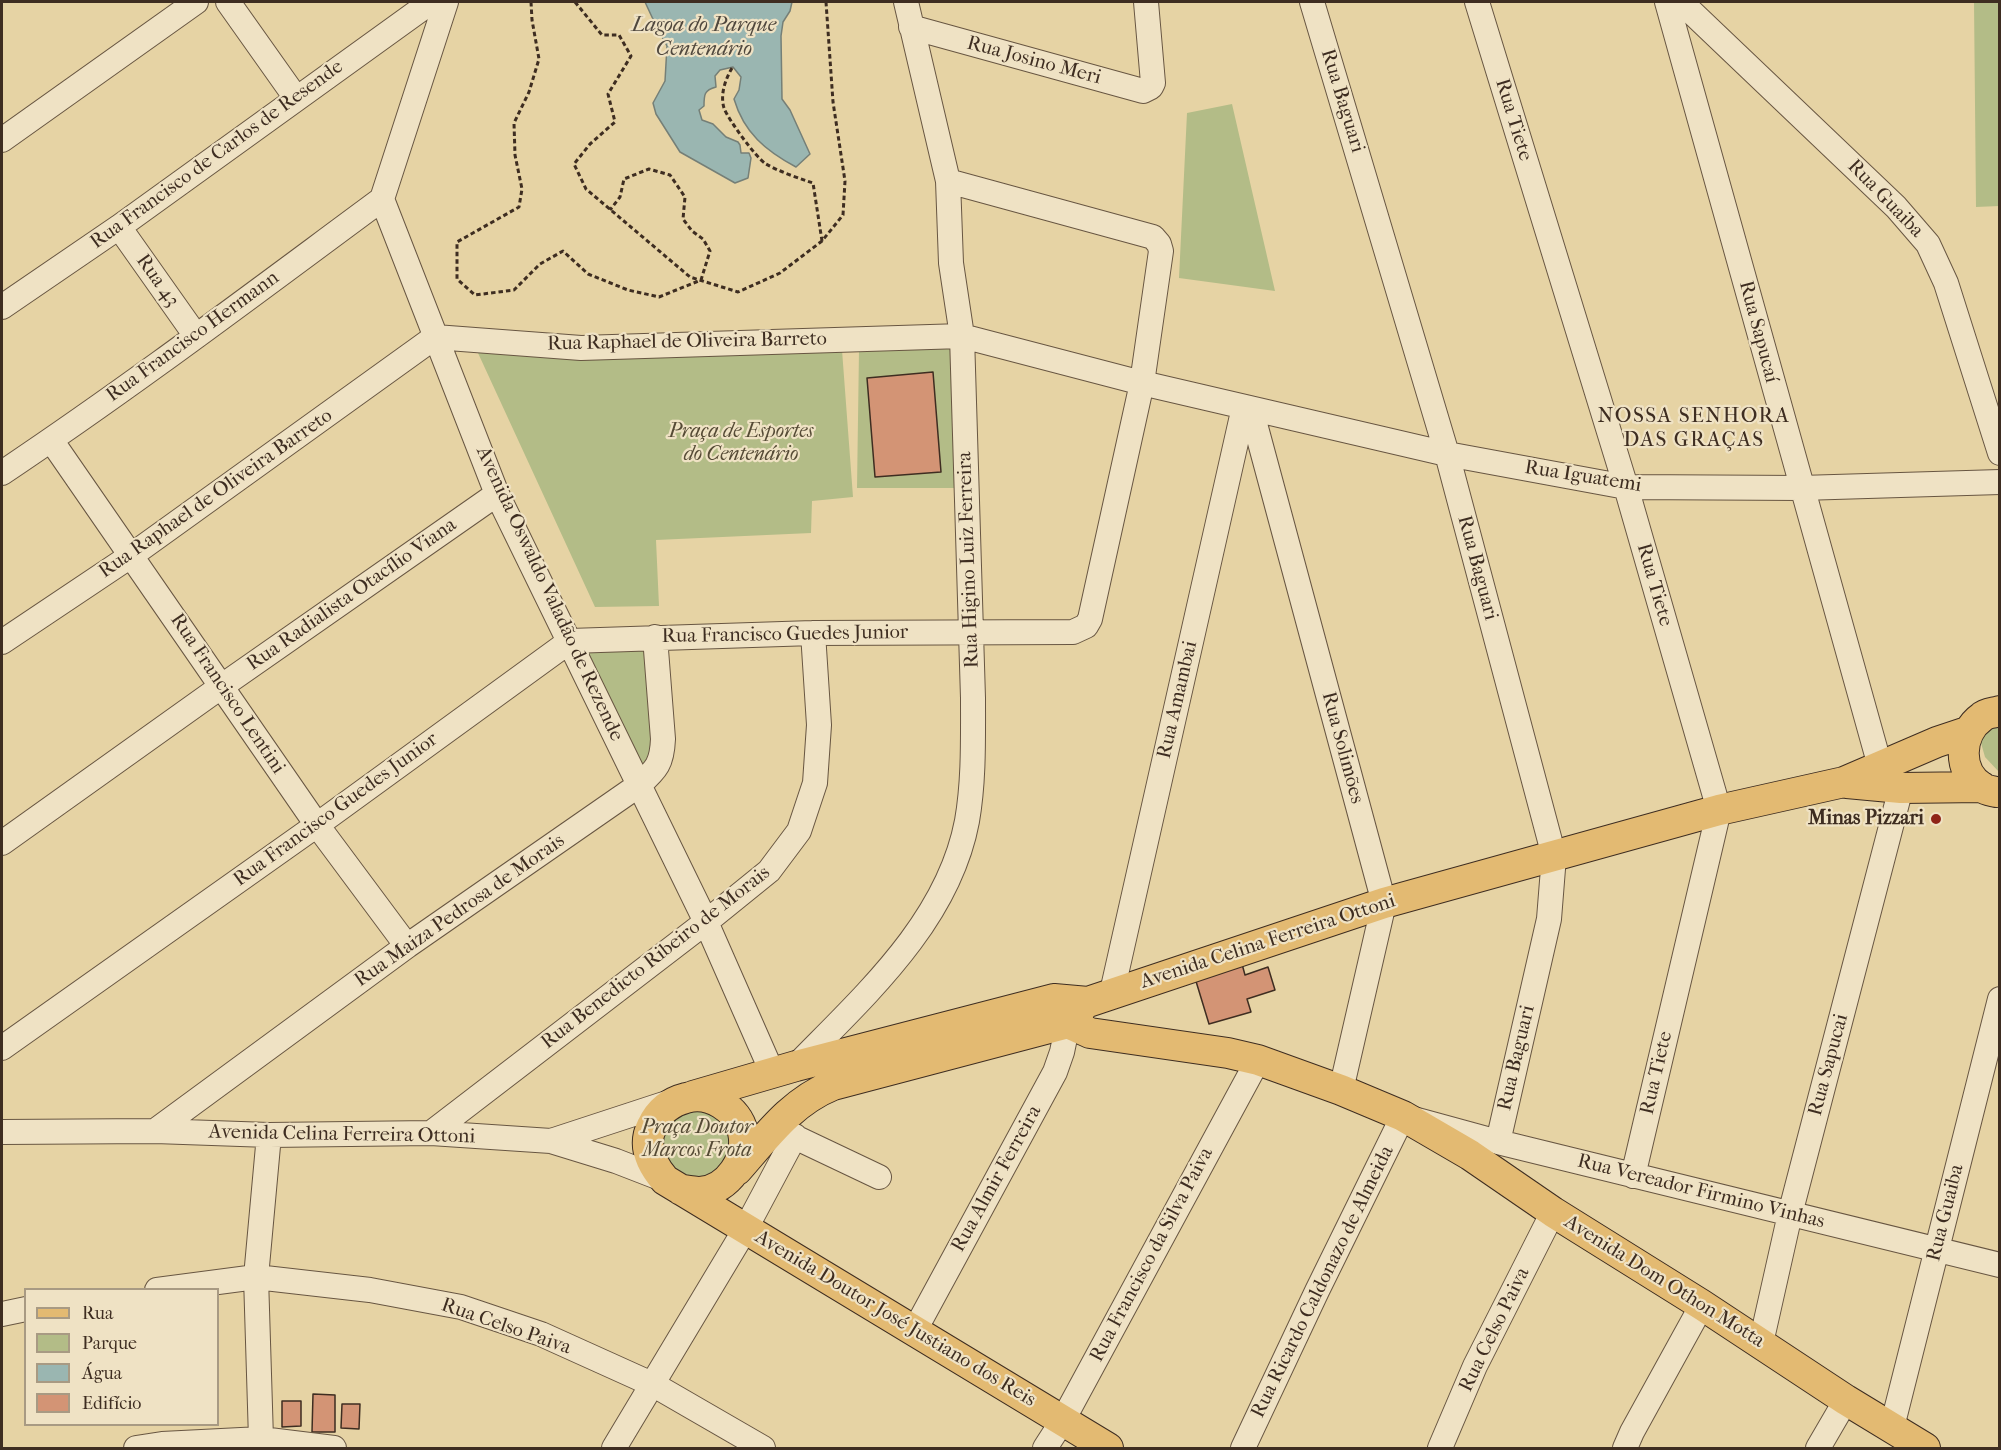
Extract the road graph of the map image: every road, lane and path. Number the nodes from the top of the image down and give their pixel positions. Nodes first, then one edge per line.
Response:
1 (196, 2) edge
2 (228, 2) edge
3 (431, 2) edge
4 (446, 2) edge
5 (531, 2) edge
6 (575, 2) edge
7 (826, 2) edge
8 (906, 2) edge
9 (1146, 2) edge
10 (1312, 2) edge
11 (1477, 2) edge
12 (1667, 2) edge
13 (1681, 2) edge
14 (911, 27) junction
15 (732, 68) dead end
16 (296, 99) junction
17 (2, 140) edge
18 (948, 181) junction
19 (382, 199) junction
20 (610, 210) junction
21 (119, 226) junction
22 (822, 241) junction
23 (701, 280) junction
24 (2, 307) edge
25 (196, 336) junction
26 (962, 336) junction
27 (435, 337) junction
28 (1142, 383) junction
29 (1247, 408) junction
30 (51, 440) junction
31 (2000, 453) edge
32 (1447, 454) junction
33 (2, 473) edge
34 (2000, 482) edge
35 (1626, 487) junction
36 (1801, 488) junction
37 (497, 494) junction
38 (132, 555) junction
39 (970, 632) junction
40 (813, 633) junction
41 (655, 637) junction
42 (570, 641) junction
43 (2, 642) edge
44 (222, 686) junction
45 (2000, 711) edge
46 (1967, 732) junction
47 (1880, 766) junction
48 (1844, 782) junction
49 (639, 784) junction
50 (1901, 788) junction
51 (1991, 790) edge
52 (1719, 810) junction
53 (317, 825) junction
54 (2, 843) edge
55 (1554, 856) junction
56 (1384, 903) junction
57 (706, 922) junction
58 (407, 946) junction
59 (1100, 997) junction
60 (2000, 999) edge
61 (1061, 1011) junction
62 (2, 1048) edge
63 (1258, 1060) junction
64 (784, 1069) junction
65 (1341, 1090) junction
66 (684, 1098) junction
67 (1403, 1116) junction
68 (154, 1131) junction
69 (2, 1132) edge
70 (785, 1132) junction
71 (431, 1133) junction
72 (270, 1135) junction
73 (551, 1141) junction
74 (1498, 1142) junction
75 (734, 1173) junction
76 (1633, 1176) junction
77 (879, 1177) dead end
78 (673, 1185) junction
79 (1553, 1212) junction
80 (1790, 1214) junction
81 (746, 1228) junction
82 (1937, 1250) junction
83 (2000, 1265) edge
84 (256, 1277) junction
85 (172, 1288) edge
86 (1702, 1305) junction
87 (24, 1309) edge
88 (2, 1314) edge
89 (915, 1330) junction
90 (1761, 1343) junction
91 (654, 1385) junction
92 (1846, 1400) junction
93 (1062, 1420) junction
94 (1892, 1427) junction
95 (261, 1439) junction
96 (136, 1449) edge
97 (334, 1449) edge
98 (614, 1449) edge
99 (763, 1449) edge
100 (1045, 1449) edge
101 (1108, 1449) edge
102 (1243, 1449) edge
103 (1440, 1449) edge
104 (1625, 1449) edge
105 (1818, 1449) edge
106 (1925, 1449) edge

1 - 17 street
2 - 16 street
3 - 16 street, Rua Francisco de Carlos de Resende
4 - 19 street
5 - 23 path
6 - 20 path
7 - 22 path
8 - 14 street, Rua Higino Luiz Ferreira
9 - 14 street, Rua Josino Meri
10 - 32 street, Rua Baguari
11 - 35 street, Rua Tiete
12 - 36 street, Rua Sapucaí
13 - 31 street, Rua Guaiba
14 - 18 street, Rua Higino Luiz Ferreira
15 - 22 path
16 - 21 street, Rua Francisco de Carlos de Resende
18 - 26 street, Rua Higino Luiz Ferreira
18 - 28 street, Rua Francisco Guedes Junior
19 - 25 street, Rua Francisco Hermann
19 - 27 street, Avenida Oswaldo Valadão de Rezende
20 - 23 path
20 - 23 path
21 - 24 street, Rua Francisco de Carlos de Resende
21 - 25 street, Rua 43
22 - 23 path
25 - 30 street, Rua Francisco Hermann
26 - 27 street, Rua Raphael de Oliveira Barreto
26 - 28 street, Rua Raphael de Oliveira Barreto
26 - 39 street, Rua Higino Luiz Ferreira
27 - 37 street, Avenida Oswaldo Valadão de Rezende
27 - 38 street, Rua Raphael de Oliveira Barreto
28 - 29 street, Rua Raphael de Oliveira Barreto
28 - 39 street, Rua Francisco Guedes Junior
29 - 32 street, Rua Iguatemi
29 - 56 street, Rua Solimões
29 - 59 street, Rua Amambai
30 - 33 street, Rua Francisco Hermann
30 - 38 street, Rua Francisco Lentini
32 - 35 street, Rua Iguatemi
32 - 55 street, Rua Baguari
34 - 36 street, Rua Iguatemi
35 - 36 street, Rua Iguatemi
35 - 52 street, Rua Tiete
36 - 47 street, Rua Sapucaí
37 - 42 street, Avenida Oswaldo Valadão de Rezende
37 - 44 street, Rua Radialista Otacílio Viana
38 - 43 street, Rua Raphael de Oliveira Barreto
38 - 44 street, Rua Francisco Lentini
39 - 40 street, Rua Francisco Guedes Junior
39 - 64 street, Rua Higino Luiz Ferreira
40 - 41 street, Rua Francisco Guedes Junior
40 - 57 street, Rua Benedicto Ribeiro de Morais
41 - 42 street, Rua Francisco Guedes Junior
41 - 49 street, Rua Maiza Pedrosa de Morais
42 - 49 street, Avenida Oswaldo Valadão de Rezende
42 - 53 street, Rua Francisco Guedes Junior
44 - 53 street, Rua Francisco Lentini
44 - 54 street, Rua Radialista Otacílio Viana
45 - 46 main road, Avenida Celina Ferreira Ottoni
46 - 47 main road, Avenida Celina Ferreira Ottoni
46 - 51 main road, Avenida Celina Ferreira Ottoni
47 - 48 main road, Avenida Celina Ferreira Ottoni
48 - 50 main road, Avenida Celina Ferreira Ottoni
48 - 52 main road, Avenida Celina Ferreira Ottoni
49 - 57 street, Avenida Oswaldo Valadão de Rezende
49 - 58 street, Rua Maiza Pedrosa de Morais
50 - 51 main road, Avenida Celina Ferreira Ottoni
50 - 80 street, Rua Sapucai
52 - 55 main road, Avenida Celina Ferreira Ottoni
52 - 76 street, Rua Tiete
53 - 58 street, Rua Francisco Lentini
53 - 62 street, Rua Francisco Guedes Junior
55 - 56 main road, Avenida Celina Ferreira Ottoni
55 - 74 street, Rua Baguari
56 - 59 main road, Avenida Celina Ferreira Ottoni
56 - 65 street, Rua Solimões
57 - 64 street, Avenida Oswaldo Valadão de Rezende
57 - 71 street, Rua Benedicto Ribeiro de Morais
58 - 68 street, Rua Maiza Pedrosa de Morais
59 - 61 main road, Avenida Celina Ferreira Ottoni
60 - 82 street, Rua Guaiba
61 - 63 main road, Avenida Dom Othon Motta
61 - 64 main road, Avenida Celina Ferreira Ottoni
61 - 70 main road
61 - 89 street, Rua Almir Ferreira
63 - 65 main road, Avenida Dom Othon Motta
63 - 93 street, Rua Francisco da Silva Paiva
64 - 66 main road, Avenida Celina Ferreira Ottoni
65 - 67 main road, Avenida Dom Othon Motta
66 - 73 street, Avenida Celina Ferreira Ottoni
66 - 75 main road
66 - 78 main road
67 - 74 street, Rua Vereador Firmino Vinhas
67 - 79 main road, Avenida Dom Othon Motta
67 - 102 street, Rua Ricardo Caldonazo de Almeida
68 - 69 street, Avenida Celina Ferreira Ottoni
68 - 72 street, Avenida Celina Ferreira Ottoni
70 - 75 main road
70 - 77 street
70 - 81 street
71 - 72 street, Avenida Celina Ferreira Ottoni
71 - 73 street, Avenida Celina Ferreira Ottoni
72 - 84 street
73 - 78 street, Avenida Doutor José Justiano dos Reis
74 - 76 street, Rua Vereador Firmino Vinhas
75 - 78 main road
76 - 80 street, Rua Vereador Firmino Vinhas
78 - 81 main road, Avenida Doutor José Justiano dos Reis
79 - 86 main road, Avenida Dom Othon Motta
79 - 103 street, Rua Celso Paiva
80 - 82 street, Rua Vereador Firmino Vinhas
80 - 90 street, Rua Sapucai
81 - 89 main road, Avenida Doutor José Justiano dos Reis
81 - 91 street
82 - 83 street, Rua Vereador Firmino Vinhas
82 - 94 street, Rua Guaiba
84 - 85 street, Rua Celso Paiva
84 - 91 street, Rua Celso Paiva
84 - 95 street
86 - 90 main road, Avenida Dom Othon Motta
86 - 104 street
87 - 88 street
89 - 93 main road, Avenida Doutor José Justiano dos Reis
90 - 92 main road, Avenida Dom Othon Motta
91 - 98 street
91 - 99 street, Rua Celso Paiva
92 - 94 main road, Avenida Dom Othon Motta
92 - 105 street
93 - 100 street, Rua Francisco da Silva Paiva
93 - 101 main road, Avenida Doutor José Justiano dos Reis
94 - 106 main road, Avenida Dom Othon Motta
95 - 96 street
95 - 97 street

